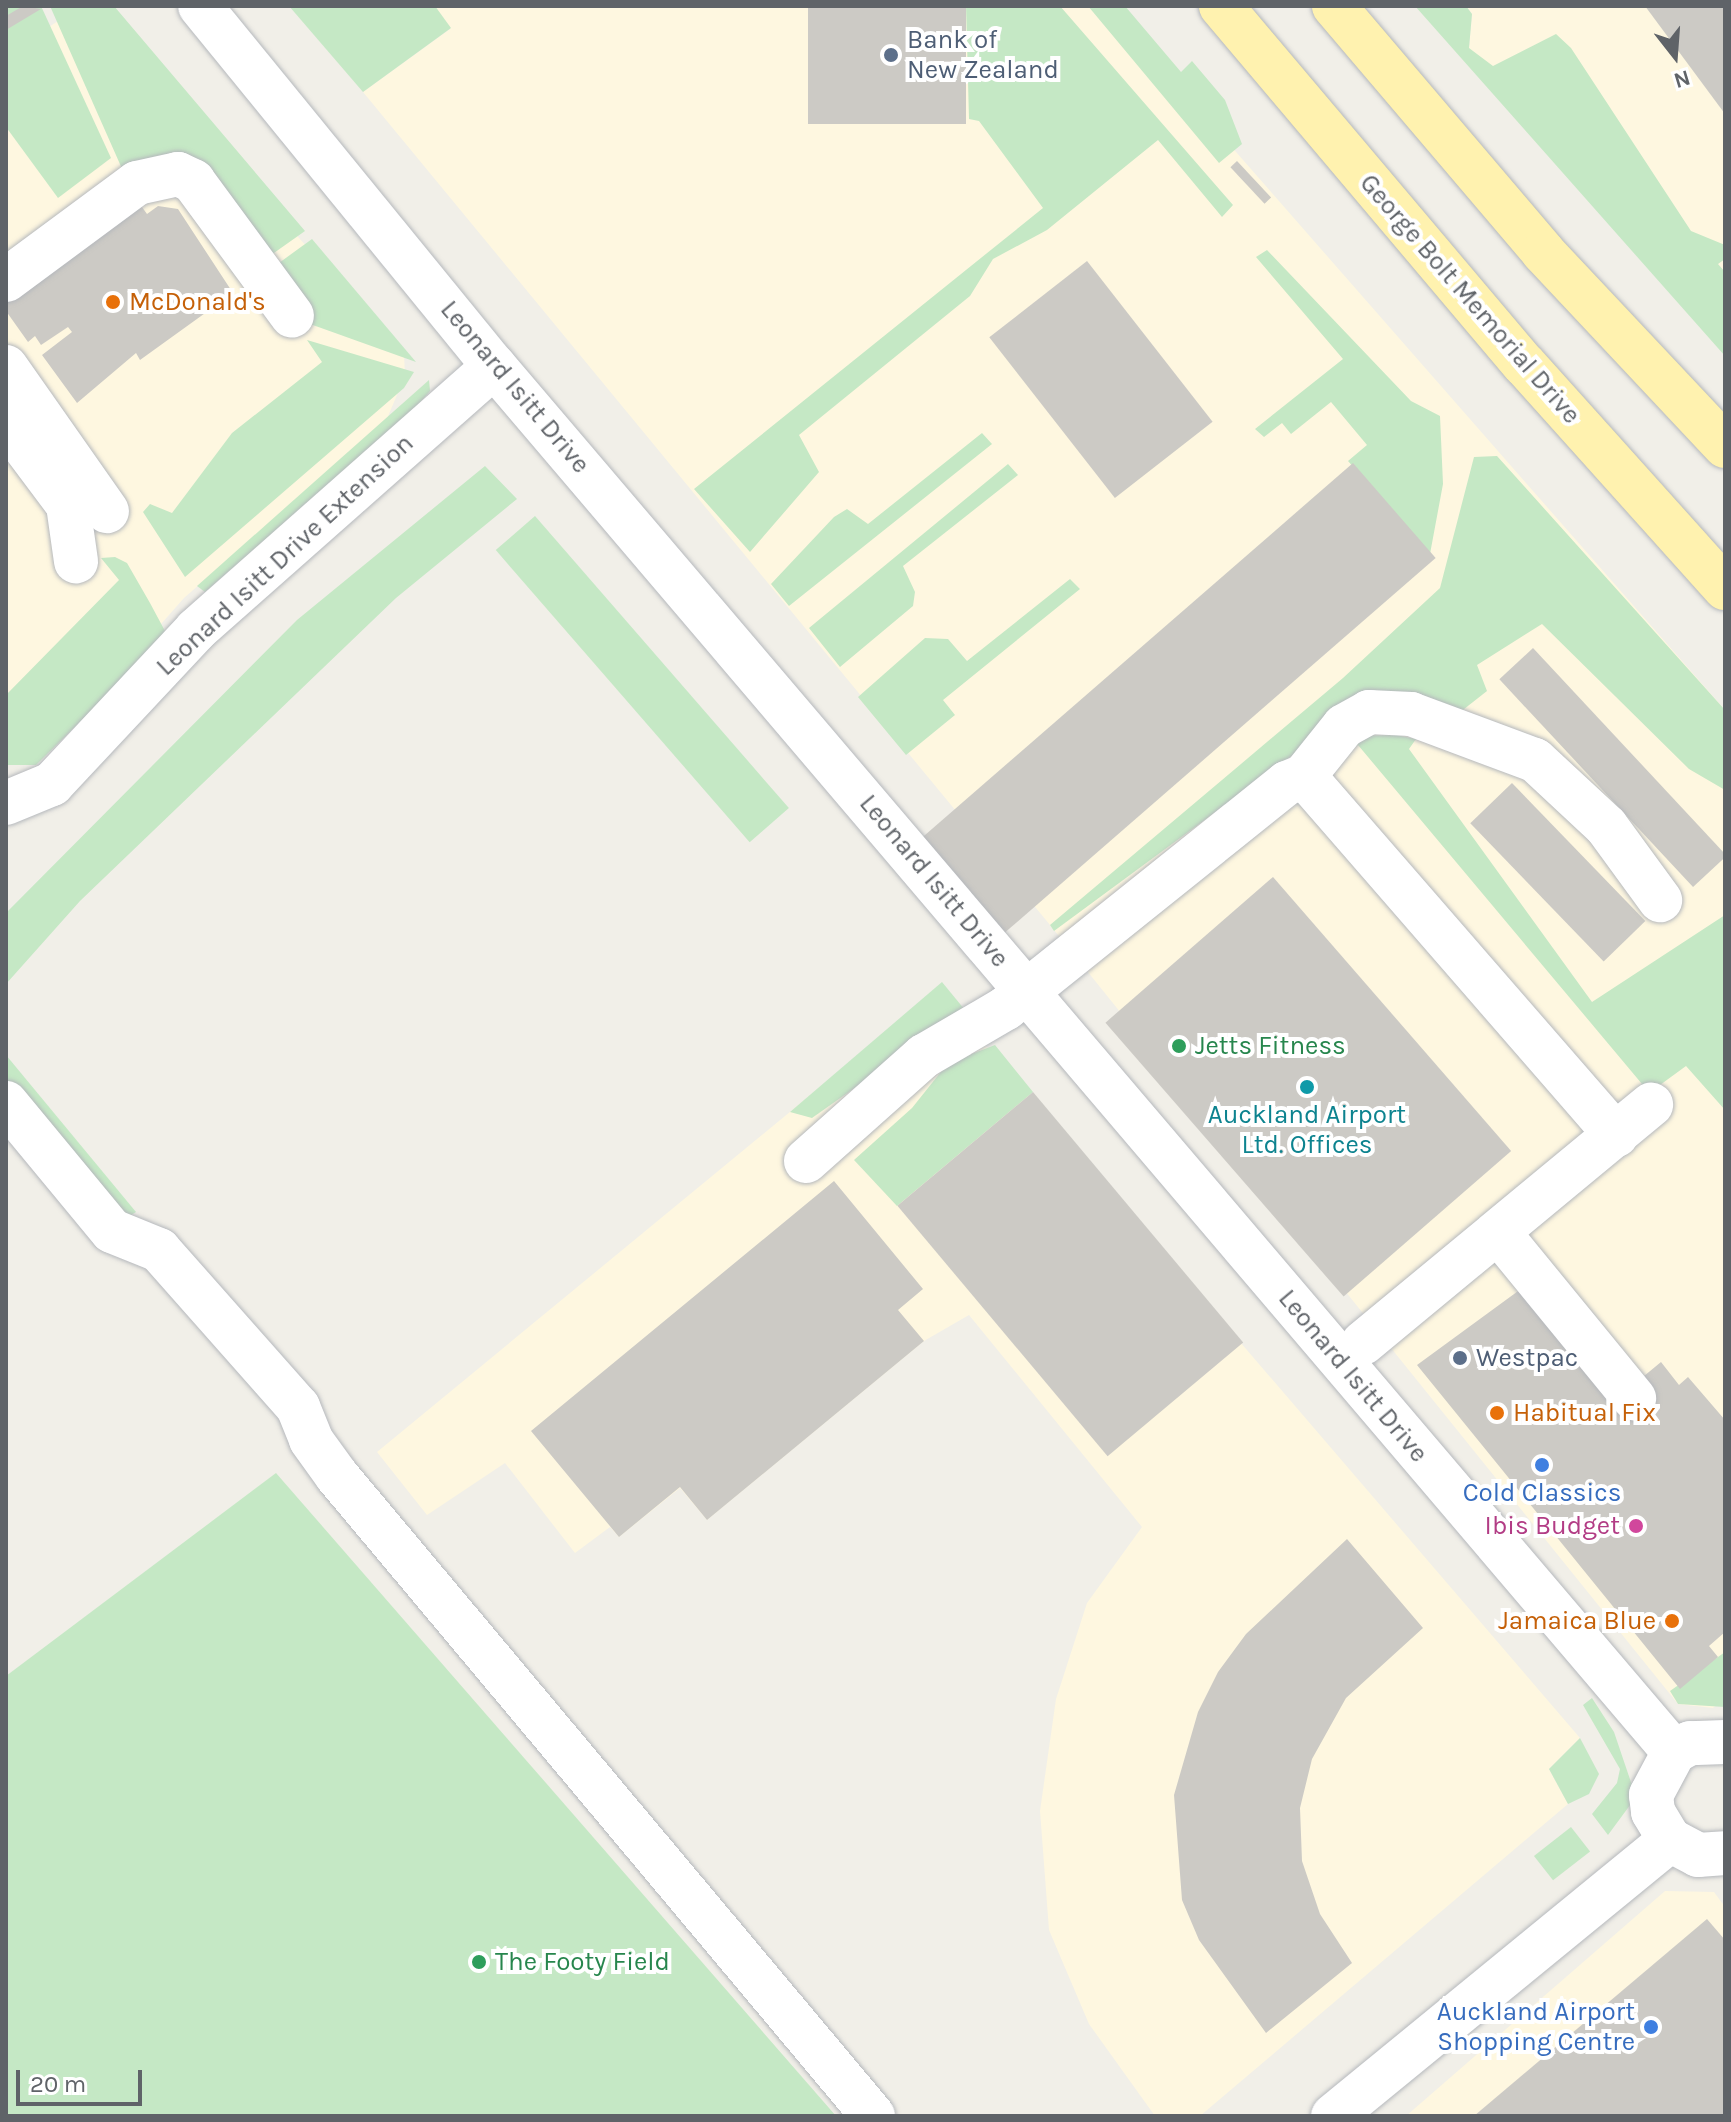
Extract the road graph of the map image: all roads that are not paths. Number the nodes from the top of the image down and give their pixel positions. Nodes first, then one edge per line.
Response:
1 (200, 6) edge
2 (1221, 6) edge
3 (1334, 6) edge
4 (6, 280) edge
5 (292, 316) dead end
6 (494, 366) junction
7 (6, 367) edge
8 (6, 422) edge
9 (1725, 446) edge
10 (107, 511) dead end
11 (76, 561) dead end
12 (1725, 588) edge
13 (1304, 776) junction
14 (6, 803) edge
15 (1660, 900) dead end
16 (1026, 989) junction
17 (6, 1103) edge
18 (1651, 1105) dead end
19 (1616, 1135) junction
20 (806, 1161) dead end
21 (1498, 1232) junction
22 (1363, 1343) dead end
23 (1634, 1398) dead end
24 (1725, 1742) edge
25 (1674, 1752) junction
26 (1670, 1840) junction
27 (1725, 1853) edge
28 (873, 2116) edge
29 (1333, 2116) edge

1 - 6 street, Leonard Isitt Drive
2 - 12 main road, George Bolt Memorial Drive
3 - 9 main road
4 - 5 street
6 - 14 street, Leonard Isitt Drive Extension
6 - 16 street, Leonard Isitt Drive
7 - 10 street
8 - 11 street
13 - 15 street
13 - 16 street
13 - 19 street
16 - 20 street
16 - 25 street, Leonard Isitt Drive
17 - 28 street
18 - 19 street
19 - 21 street
21 - 22 street
21 - 23 street
24 - 25 street
25 - 26 street
26 - 27 street
26 - 29 street

